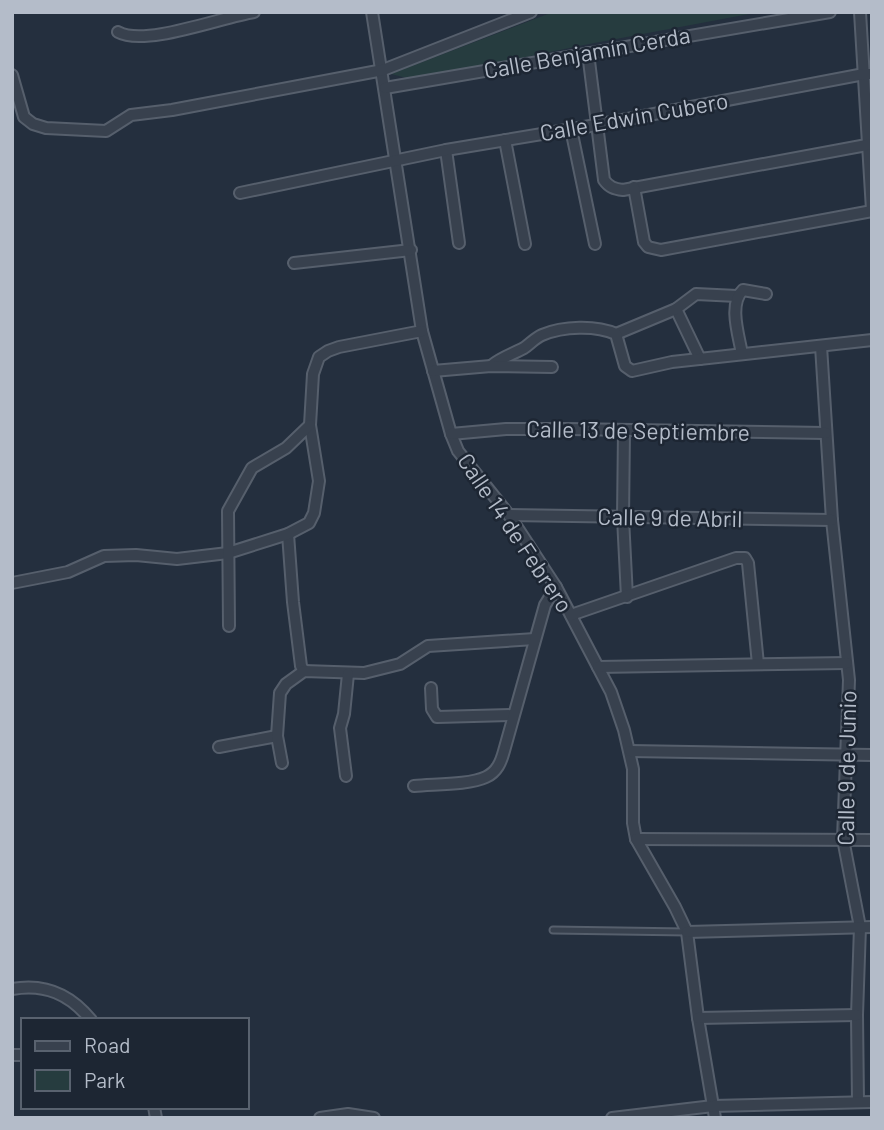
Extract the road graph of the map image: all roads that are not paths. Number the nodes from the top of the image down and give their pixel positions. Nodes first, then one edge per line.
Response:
1 (254, 12) edge
2 (372, 12) edge
3 (531, 12) edge
4 (830, 12) edge
5 (860, 12) edge
6 (231, 14) edge
7 (786, 16) edge
8 (118, 32) dead end
9 (588, 52) junction
10 (383, 70) junction
11 (868, 74) edge
12 (12, 75) edge
13 (385, 88) junction
14 (596, 125) junction
15 (571, 130) junction
16 (505, 140) junction
17 (869, 144) edge
18 (446, 150) junction
19 (396, 160) junction
20 (634, 187) junction
21 (240, 193) dead end
22 (872, 211) edge
23 (459, 243) dead end
24 (525, 244) dead end
25 (595, 244) dead end
26 (411, 250) junction
27 (294, 263) dead end
28 (766, 294) dead end
29 (737, 296) junction
30 (676, 309) junction
31 (422, 331) junction
32 (617, 334) junction
33 (872, 340) edge
34 (821, 346) junction
35 (742, 355) junction
36 (700, 359) junction
37 (491, 366) junction
38 (552, 367) dead end
39 (433, 371) junction
40 (310, 425) junction
41 (624, 431) junction
42 (826, 433) junction
43 (451, 434) junction
44 (509, 515) junction
45 (623, 518) junction
46 (832, 520) junction
47 (288, 534) junction
48 (228, 553) junction
49 (12, 583) edge
50 (556, 587) junction
51 (627, 597) junction
52 (571, 615) junction
53 (229, 626) dead end
54 (535, 639) junction
55 (848, 663) junction
56 (758, 664) junction
57 (598, 667) junction
58 (304, 671) junction
59 (348, 674) junction
60 (431, 688) dead end
61 (513, 715) junction
62 (277, 736) junction
63 (219, 747) dead end
64 (630, 751) junction
65 (845, 754) junction
66 (872, 755) edge
67 (282, 763) dead end
68 (346, 776) dead end
69 (414, 786) dead end
70 (636, 839) junction
71 (843, 839) junction
72 (872, 840) edge
73 (866, 927) edge
74 (553, 930) dead end
75 (687, 932) junction
76 (12, 989) edge
77 (857, 1015) junction
78 (89, 1018) edge
79 (698, 1018) junction
80 (872, 1101) edge
81 (858, 1102) junction
82 (714, 1112) edge
83 (320, 1118) edge
84 (374, 1118) edge
85 (612, 1118) edge

1 - 6 street
2 - 10 street, Calle 14 de Febrero
3 - 10 street
4 - 7 street, Calle Benjamín Cerda
5 - 11 street
6 - 8 street
7 - 9 street, Calle Benjamín Cerda
9 - 13 street, Calle Benjamín Cerda
9 - 14 street
10 - 12 street
10 - 13 street, Calle 14 de Febrero
11 - 14 street, Calle Edwin Cubero
11 - 17 street
13 - 19 street, Calle 14 de Febrero
14 - 15 street, Calle Edwin Cubero
14 - 20 street
15 - 16 street, Calle Edwin Cubero
15 - 25 street
16 - 18 street, Calle Edwin Cubero
16 - 24 street
17 - 20 street
17 - 22 street
18 - 19 street, Calle Edwin Cubero
18 - 23 street
19 - 21 street, Calle Edwin Cubero
19 - 26 street, Calle 14 de Febrero
20 - 22 street
26 - 27 street
26 - 31 street, Calle 14 de Febrero
28 - 29 street
29 - 30 street
29 - 35 street
30 - 32 street
30 - 36 street
31 - 39 street, Calle 14 de Febrero
31 - 40 street
32 - 36 street
32 - 37 street
33 - 34 street
34 - 35 street
34 - 42 street, Calle 9 de Junio
35 - 36 street
37 - 38 street
37 - 39 street
39 - 43 street, Calle 14 de Febrero
40 - 47 street
40 - 48 street
41 - 42 street, Calle 13 de Septiembre
41 - 43 street, Calle 13 de Septiembre
41 - 45 street
42 - 46 street, Calle 9 de Junio
43 - 44 street, Calle 14 de Febrero
44 - 45 street, Calle 9 de Abril
44 - 50 street, Calle 14 de Febrero
45 - 46 street, Calle 9 de Abril
45 - 51 street
46 - 55 street, Calle 9 de Junio
47 - 48 street
47 - 58 street
48 - 49 street
48 - 53 street
50 - 52 street, Calle 14 de Febrero
50 - 54 street
51 - 52 street
51 - 56 street
52 - 57 street, Calle 14 de Febrero
54 - 59 street
54 - 61 street
55 - 56 street
55 - 65 street, Calle 9 de Junio
56 - 57 street
57 - 64 street, Calle 14 de Febrero
58 - 59 street
58 - 62 street
59 - 68 street
60 - 61 street
61 - 69 street
62 - 63 street
62 - 67 street
64 - 65 street
64 - 70 street, Calle 14 de Febrero
65 - 66 street
65 - 71 street, Calle 9 de Junio
70 - 71 street
70 - 75 street, Calle 14 de Febrero
71 - 72 street
71 - 73 street, Calle 9 de Junio
73 - 75 street
73 - 77 street, Calle 9 de Junio
74 - 75 lane
75 - 79 street, Calle 14 de Febrero
76 - 78 street
77 - 79 street
77 - 81 street, Calle 9 de Junio
79 - 82 street, Calle 14 de Febrero
80 - 81 street
81 - 82 street
82 - 85 street
83 - 84 street

